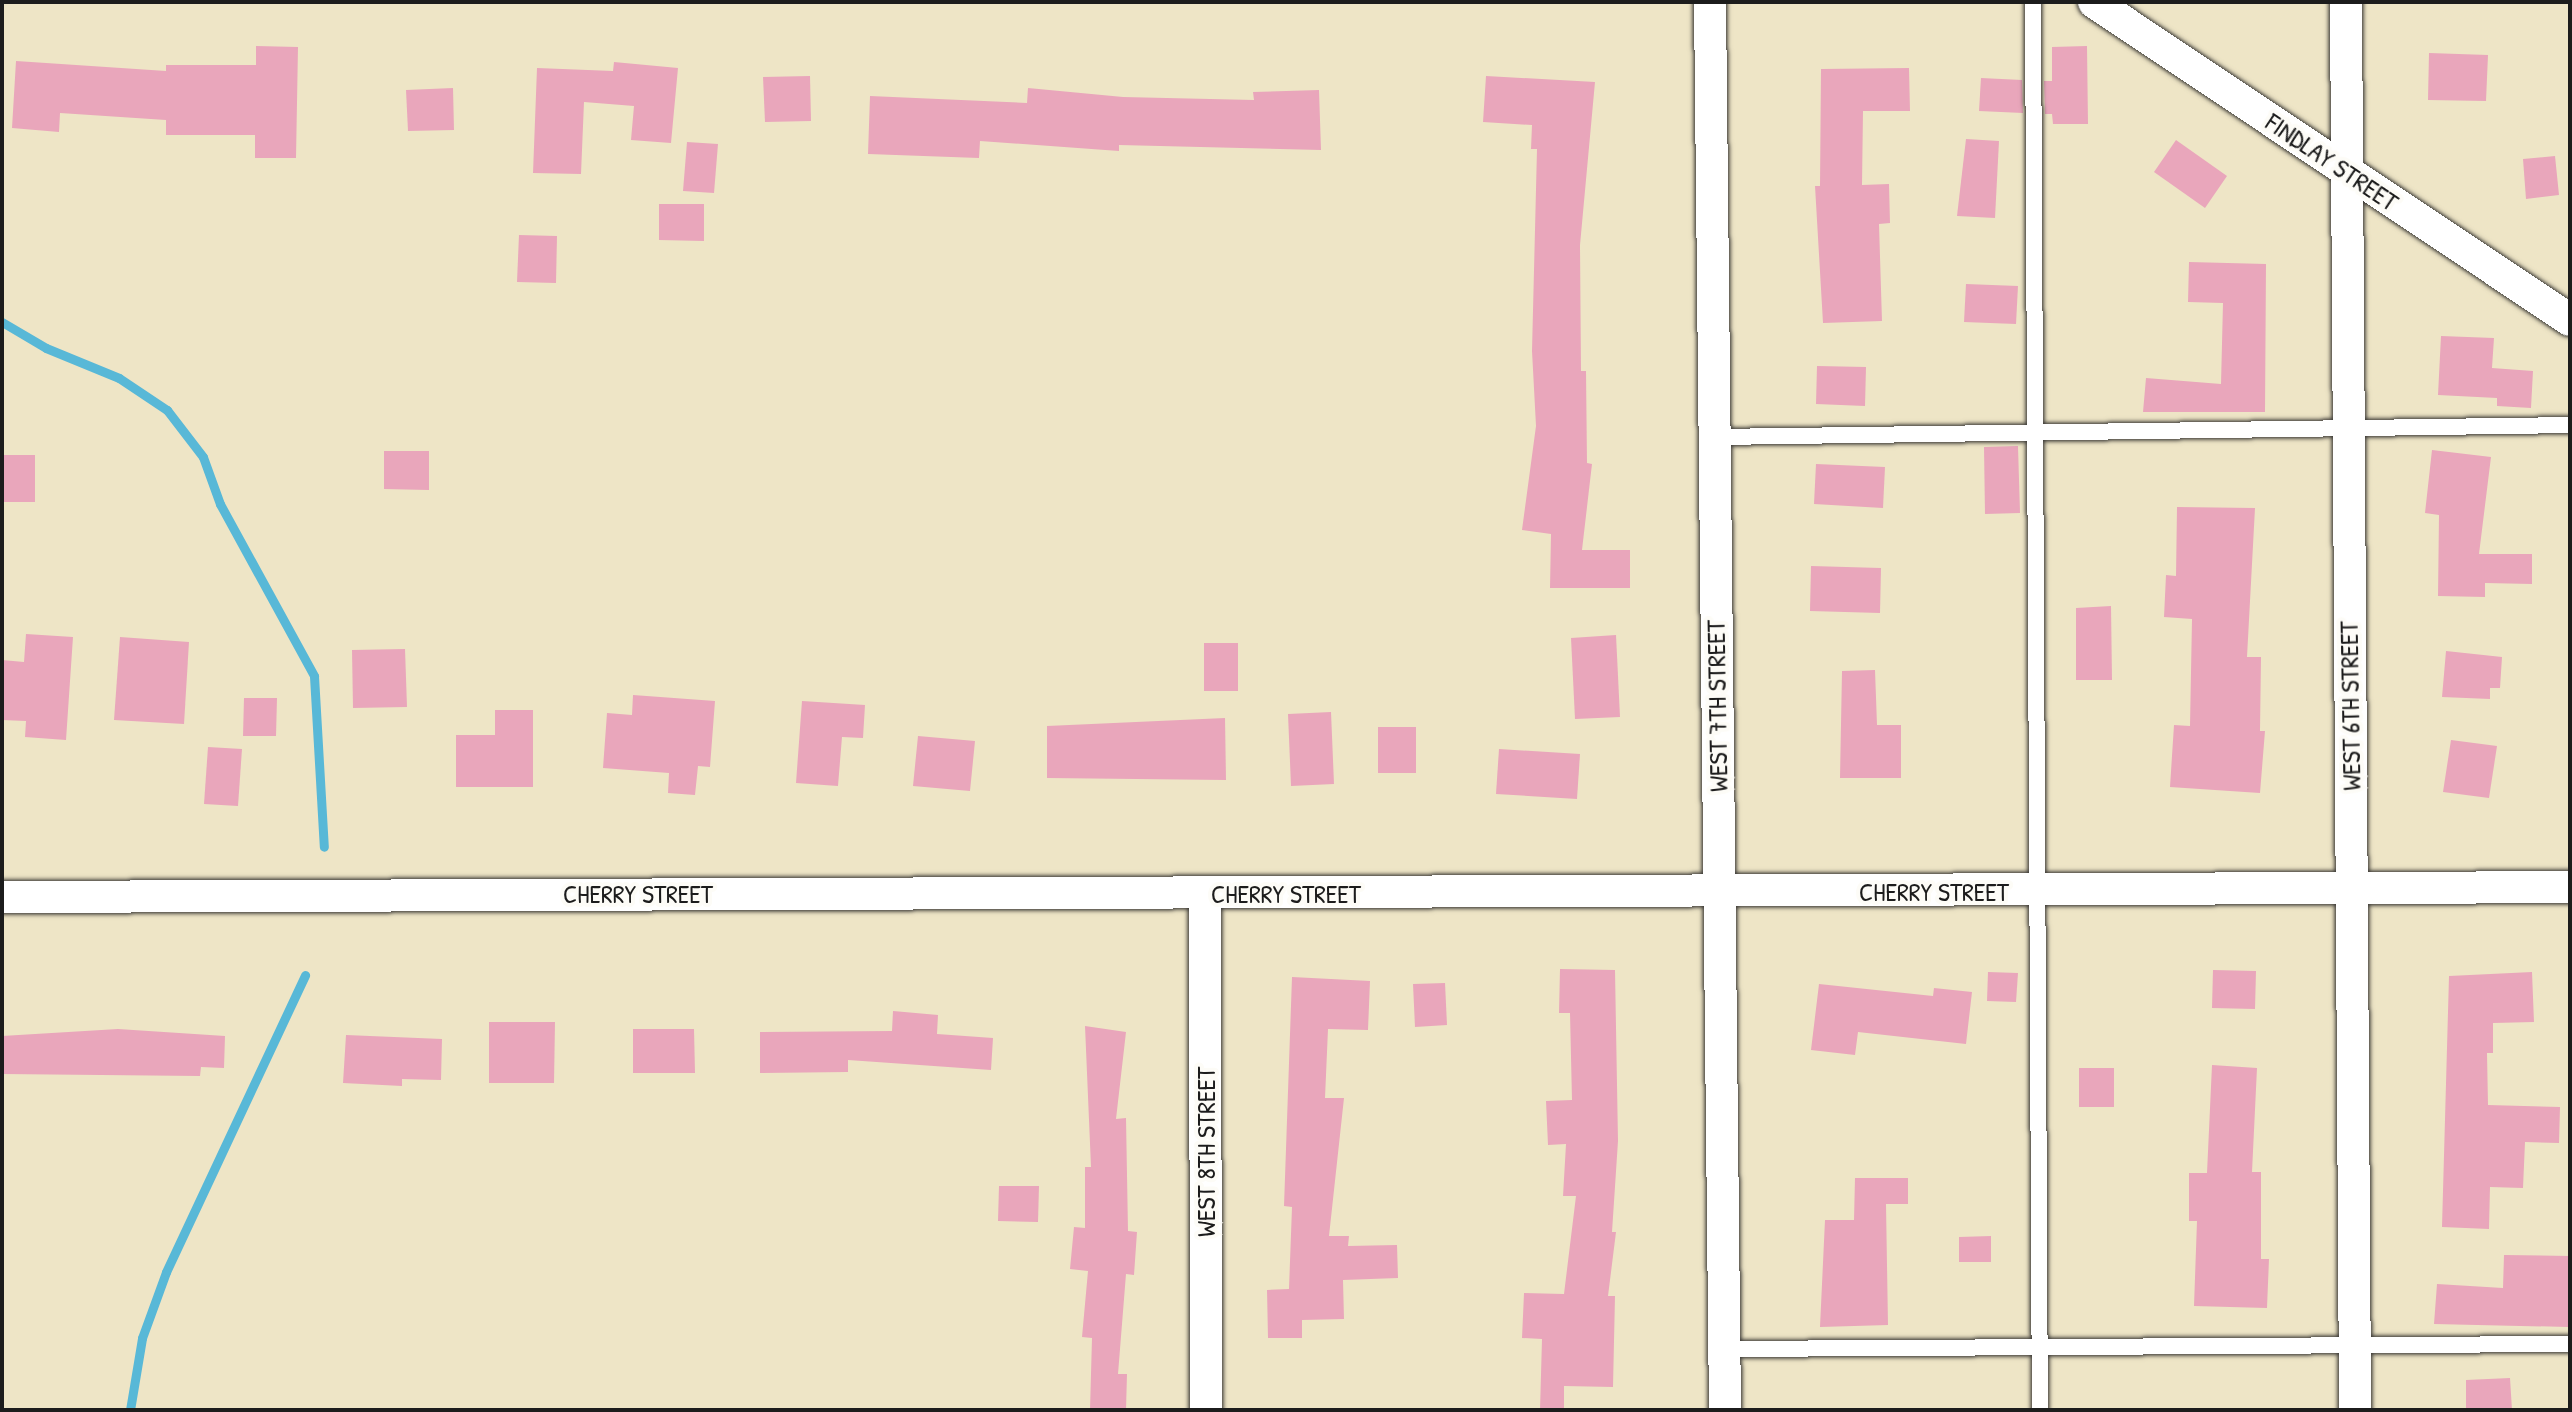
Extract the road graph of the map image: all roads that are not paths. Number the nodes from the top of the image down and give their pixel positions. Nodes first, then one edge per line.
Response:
1 (1710, 2) edge
2 (2033, 2) edge
3 (2094, 2) edge
4 (2346, 2) edge
5 (2347, 172) junction
6 (2570, 320) edge
7 (2570, 425) edge
8 (2347, 426) junction
9 (2034, 431) junction
10 (1715, 437) junction
11 (2570, 887) edge
12 (2352, 890) junction
13 (2035, 891) junction
14 (1719, 893) junction
15 (1205, 895) junction
16 (2, 897) edge
17 (2570, 1344) edge
18 (2355, 1347) junction
19 (2039, 1348) junction
20 (1724, 1349) junction
21 (1206, 1410) edge
22 (1725, 1410) edge
23 (2040, 1410) edge
24 (2355, 1410) edge

1 - 10 street, WEST 7TH STREET
2 - 9 lane
3 - 5 street, FINDLAY STREET
4 - 5 street, WEST 6TH STREET
5 - 6 street, FINDLAY STREET
5 - 8 street, WEST 6TH STREET
7 - 8 lane
8 - 9 lane
8 - 12 street, WEST 6TH STREET
9 - 10 lane
9 - 13 lane
10 - 14 street, WEST 7TH STREET
11 - 12 street, CHERRY STREET
12 - 13 street, CHERRY STREET
12 - 18 street, WEST 6TH STREET
13 - 14 street, CHERRY STREET
13 - 19 lane
14 - 15 street, CHERRY STREET
14 - 20 street, WEST 7TH STREET
15 - 16 street, CHERRY STREET
15 - 21 street, WEST 8TH STREET
17 - 18 lane
18 - 19 lane
18 - 24 street, WEST 6TH STREET
19 - 20 lane
19 - 23 lane
20 - 22 street, WEST 7TH STREET

